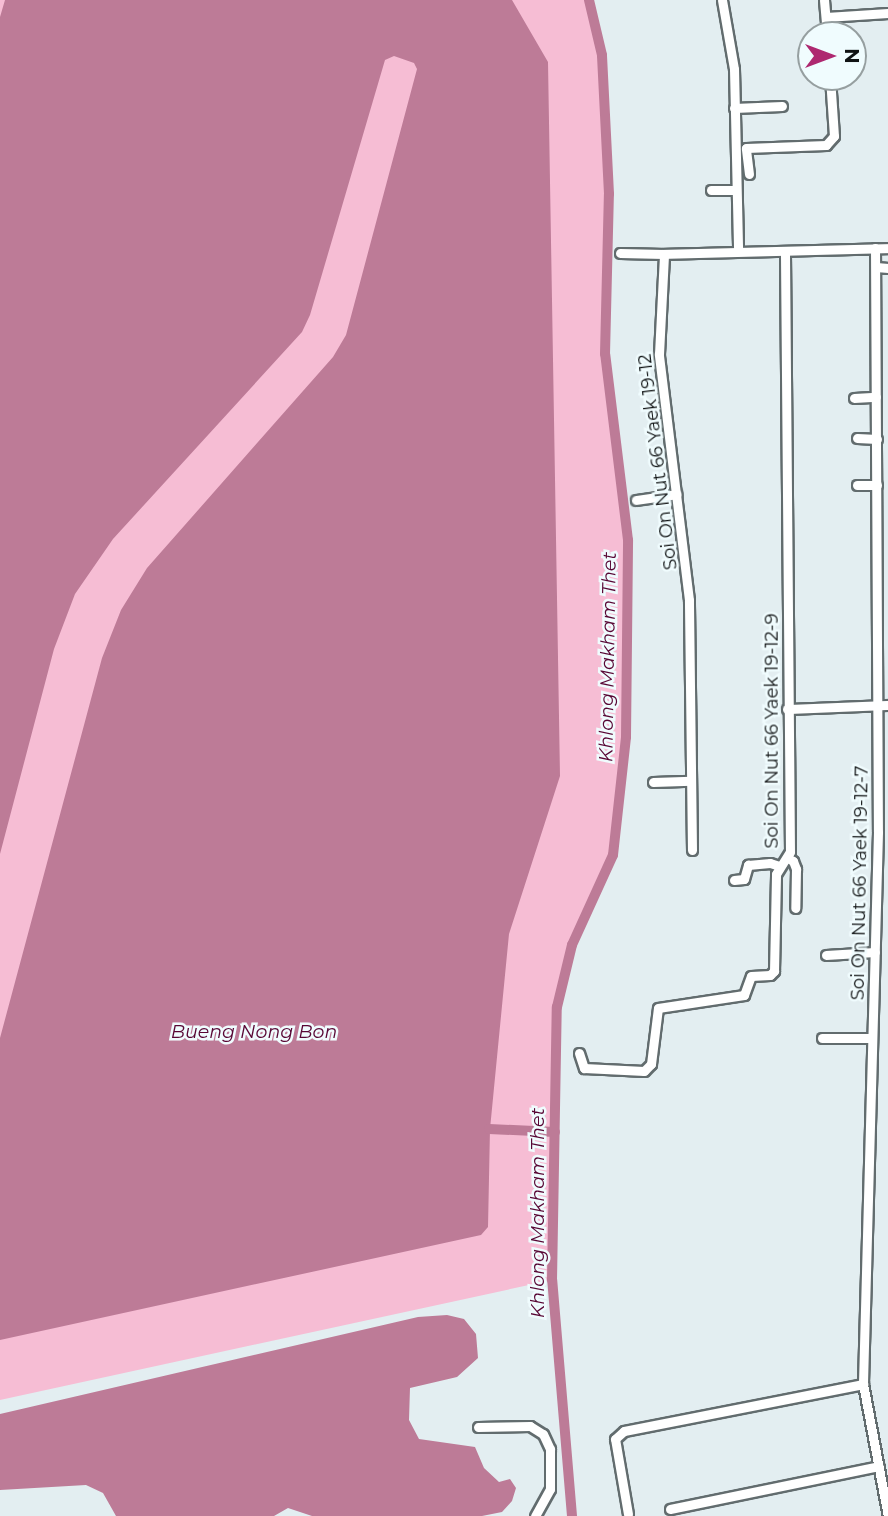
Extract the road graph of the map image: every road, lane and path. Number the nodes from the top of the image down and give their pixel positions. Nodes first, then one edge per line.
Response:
1 (722, 0) edge
2 (824, 0) edge
3 (888, 13) edge
4 (826, 17) junction
5 (826, 21) edge
6 (831, 91) edge
7 (782, 106) dead end
8 (734, 108) junction
9 (749, 174) dead end
10 (711, 190) dead end
11 (736, 190) junction
12 (875, 248) junction
13 (888, 248) edge
14 (738, 250) junction
15 (785, 251) junction
16 (620, 253) dead end
17 (664, 254) junction
18 (876, 267) junction
19 (888, 268) edge
20 (876, 397) junction
21 (855, 398) dead end
22 (857, 438) dead end
23 (877, 439) junction
24 (857, 485) dead end
25 (877, 485) junction
26 (677, 494) junction
27 (636, 500) dead end
28 (883, 610) edge
29 (883, 705) edge
30 (787, 709) junction
31 (691, 781) junction
32 (653, 782) dead end
33 (692, 850) dead end
34 (788, 858) junction
35 (779, 866) junction
36 (734, 880) dead end
37 (795, 908) dead end
38 (875, 952) junction
39 (827, 955) dead end
40 (822, 1038) dead end
41 (872, 1038) junction
42 (579, 1053) dead end
43 (863, 1384) junction
44 (478, 1427) dead end
45 (879, 1466) junction
46 (670, 1509) dead end
47 (628, 1514) dead end
48 (536, 1516) edge
49 (888, 1516) edge

1 - 8 street
2 - 4 street
3 - 4 street
4 - 5 street
6 - 9 street
7 - 8 street
8 - 11 street
10 - 11 street
11 - 14 street
12 - 13 street
12 - 15 street
12 - 18 street, Soi On Nut 66 Yaek 19-12-7
14 - 15 street
14 - 17 street
15 - 30 street, Soi On Nut 66 Yaek 19-12-9
16 - 17 street
17 - 26 street, Soi On Nut 66 Yaek 19-12
18 - 19 street
18 - 20 street, Soi On Nut 66 Yaek 19-12-7
20 - 21 street
20 - 23 street, Soi On Nut 66 Yaek 19-12-7
22 - 23 street
23 - 25 street, Soi On Nut 66 Yaek 19-12-7
24 - 25 street
25 - 28 street, Soi On Nut 66 Yaek 19-12-7
26 - 27 street
26 - 31 street, Soi On Nut 66 Yaek 19-12
28 - 29 street, Soi On Nut 66 Yaek 19-12-7
29 - 30 street
29 - 38 street, Soi On Nut 66 Yaek 19-12-7
30 - 34 street, Soi On Nut 66 Yaek 19-12-9
31 - 32 street
31 - 33 street, Soi On Nut 66 Yaek 19-12
34 - 35 street, Soi On Nut 66 Yaek 19-12-9
34 - 37 street
35 - 36 street
35 - 42 street, Soi On Nut 66 Yaek 19-12-9
38 - 39 street
38 - 41 street, Soi On Nut 66 Yaek 19-12-7
40 - 41 street
41 - 43 street, Soi On Nut 66 Yaek 19-12-7
43 - 45 street, Soi On Nut 66 Yaek 19-12-7
43 - 47 street
44 - 48 street
45 - 46 street
45 - 49 street, Soi On Nut 66 Yaek 19-12-7

